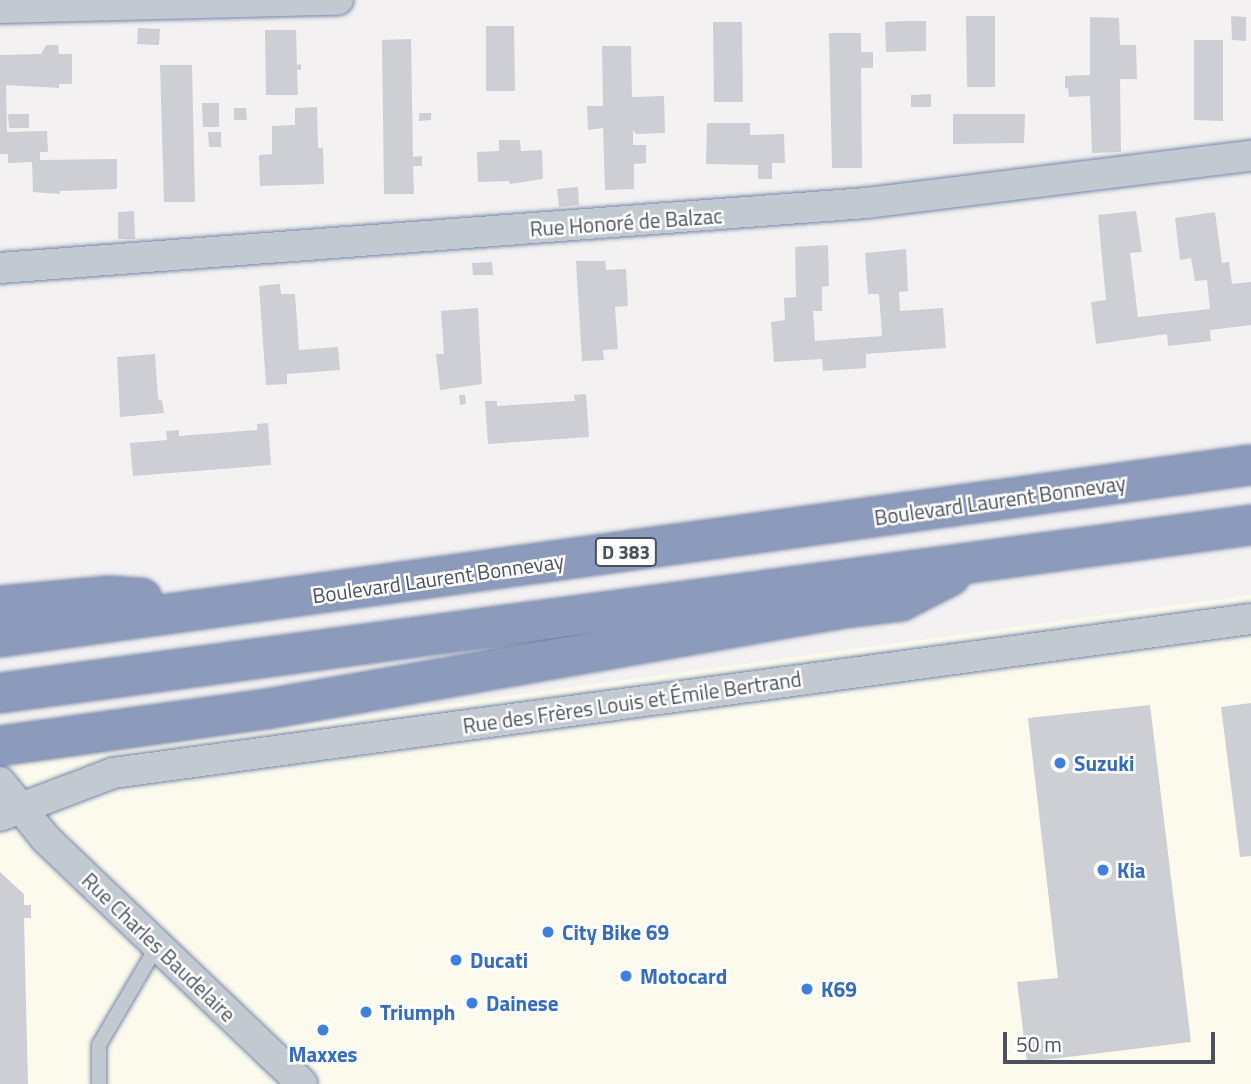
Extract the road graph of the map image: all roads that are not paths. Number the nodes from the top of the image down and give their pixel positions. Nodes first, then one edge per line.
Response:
1 (338, 0) edge
2 (0, 8) edge
3 (1251, 156) edge
4 (0, 268) edge
5 (1251, 465) edge
6 (1251, 525) edge
7 (978, 562) junction
8 (0, 603) edge
9 (252, 604) junction
10 (1251, 619) edge
11 (0, 637) edge
12 (0, 693) edge
13 (0, 746) edge
14 (0, 782) edge
15 (9, 812) edge
16 (158, 946) junction
17 (99, 1084) edge
18 (302, 1084) edge

1 - 2 street
3 - 4 street, Rue Honoré de Balzac
5 - 9 highway, Boulevard Laurent Bonnevay / D 383
6 - 7 highway
7 - 12 highway
7 - 13 highway
8 - 9 highway
9 - 11 highway, Boulevard Laurent Bonnevay / D 383
10 - 15 street, Rue des Frères Louis et Émile Bertrand
14 - 15 street, Rue Charles Baudelaire
15 - 16 street, Rue Charles Baudelaire
16 - 17 lane
16 - 18 street, Rue Charles Baudelaire

